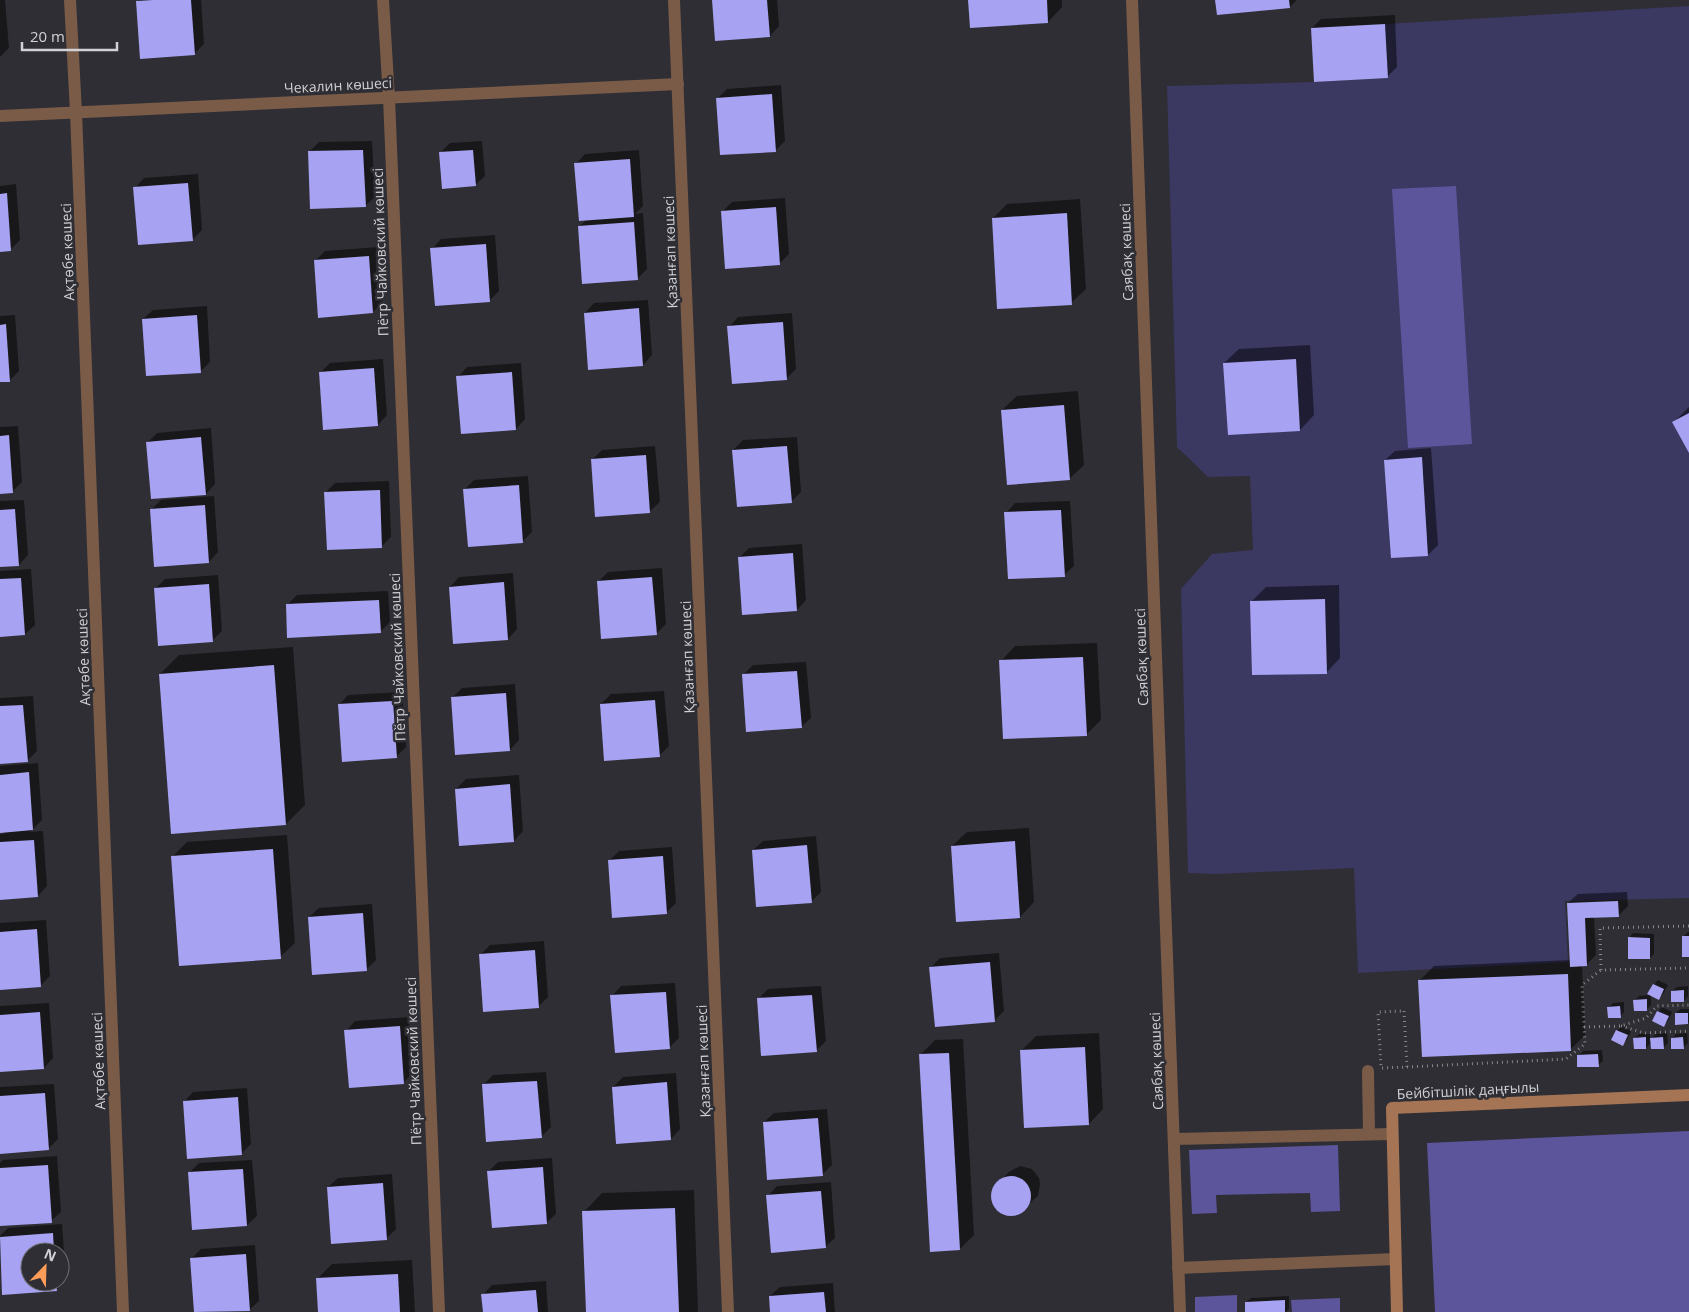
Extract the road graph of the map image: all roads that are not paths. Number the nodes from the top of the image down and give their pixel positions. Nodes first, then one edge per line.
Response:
1 (70, 0) edge
2 (383, 0) edge
3 (674, 0) edge
4 (1132, 0) edge
5 (678, 84) junction
6 (389, 98) junction
7 (76, 112) junction
8 (0, 116) edge
9 (1368, 1071) dead end
10 (1689, 1095) edge
11 (1369, 1134) junction
12 (1392, 1134) junction
13 (1174, 1139) junction
14 (1395, 1259) junction
15 (1178, 1268) junction
16 (123, 1312) edge
17 (439, 1312) edge
18 (728, 1312) edge
19 (1180, 1312) edge
20 (1396, 1312) edge

1 - 7 street, Ақтөбе көшесі
2 - 6 street, Пётр Чайковский көшесі
3 - 5 street, Қазанғап көшесі
4 - 13 street, Саябақ көшесі
5 - 6 street, Чекалин көшесі
5 - 18 street, Қазанғап көшесі
6 - 7 street, Чекалин көшесі
6 - 17 street, Пётр Чайковский көшесі
7 - 8 street, Чекалин көшесі
7 - 16 street, Ақтөбе көшесі
9 - 11 street
10 - 12 main road, Бейбітшілік даңғылы
11 - 12 street
11 - 13 street
12 - 14 main road, Бейбітшілік даңғылы
13 - 15 street, Саябақ көшесі
14 - 15 street
14 - 20 main road, Бейбітшілік даңғылы
15 - 19 street, Саябақ көшесі

